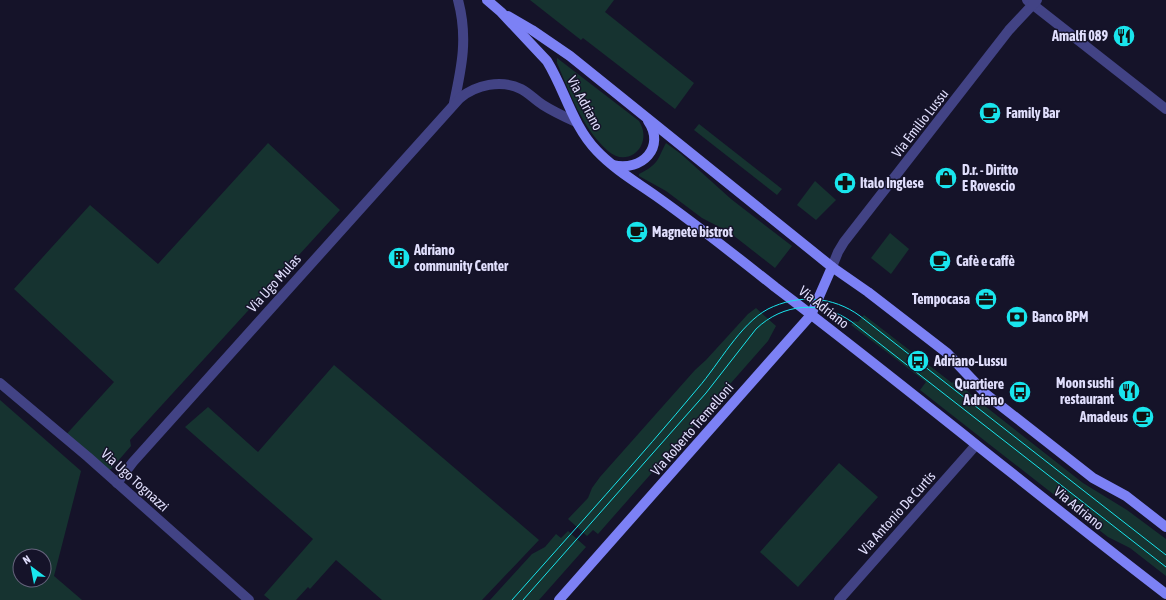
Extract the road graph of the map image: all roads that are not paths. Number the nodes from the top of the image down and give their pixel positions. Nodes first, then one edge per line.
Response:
1 (458, 0) edge
2 (487, 0) edge
3 (1032, 2) edge
4 (501, 12) junction
5 (454, 103) junction
6 (1166, 109) edge
7 (641, 113) junction
8 (576, 122) junction
9 (611, 164) junction
10 (832, 267) junction
11 (811, 315) junction
12 (0, 384) edge
13 (976, 445) junction
14 (117, 483) junction
15 (1166, 527) edge
16 (1166, 594) edge
17 (249, 600) edge
18 (559, 600) edge
19 (839, 600) edge

1 - 5 street
2 - 4 street, Via Adriano
3 - 6 street
3 - 10 street, Via Emilio Lussu
4 - 7 street, Via Adriano
4 - 8 street, Via Adriano
5 - 8 street, Via Ugo Mulas
5 - 14 street, Via Ugo Mulas
7 - 9 street
7 - 10 street, Via Adriano
8 - 9 street, Via Adriano
9 - 11 street, Via Adriano
10 - 11 street, Via Roberto Tremelloni
10 - 15 street, Via Adriano
11 - 13 street, Via Adriano
11 - 18 street, Via Roberto Tremelloni
12 - 14 street, Via Ugo Tognazzi
13 - 16 street, Via Adriano
13 - 19 street, Via Antonio De Curtis
14 - 17 street, Via Ugo Tognazzi

